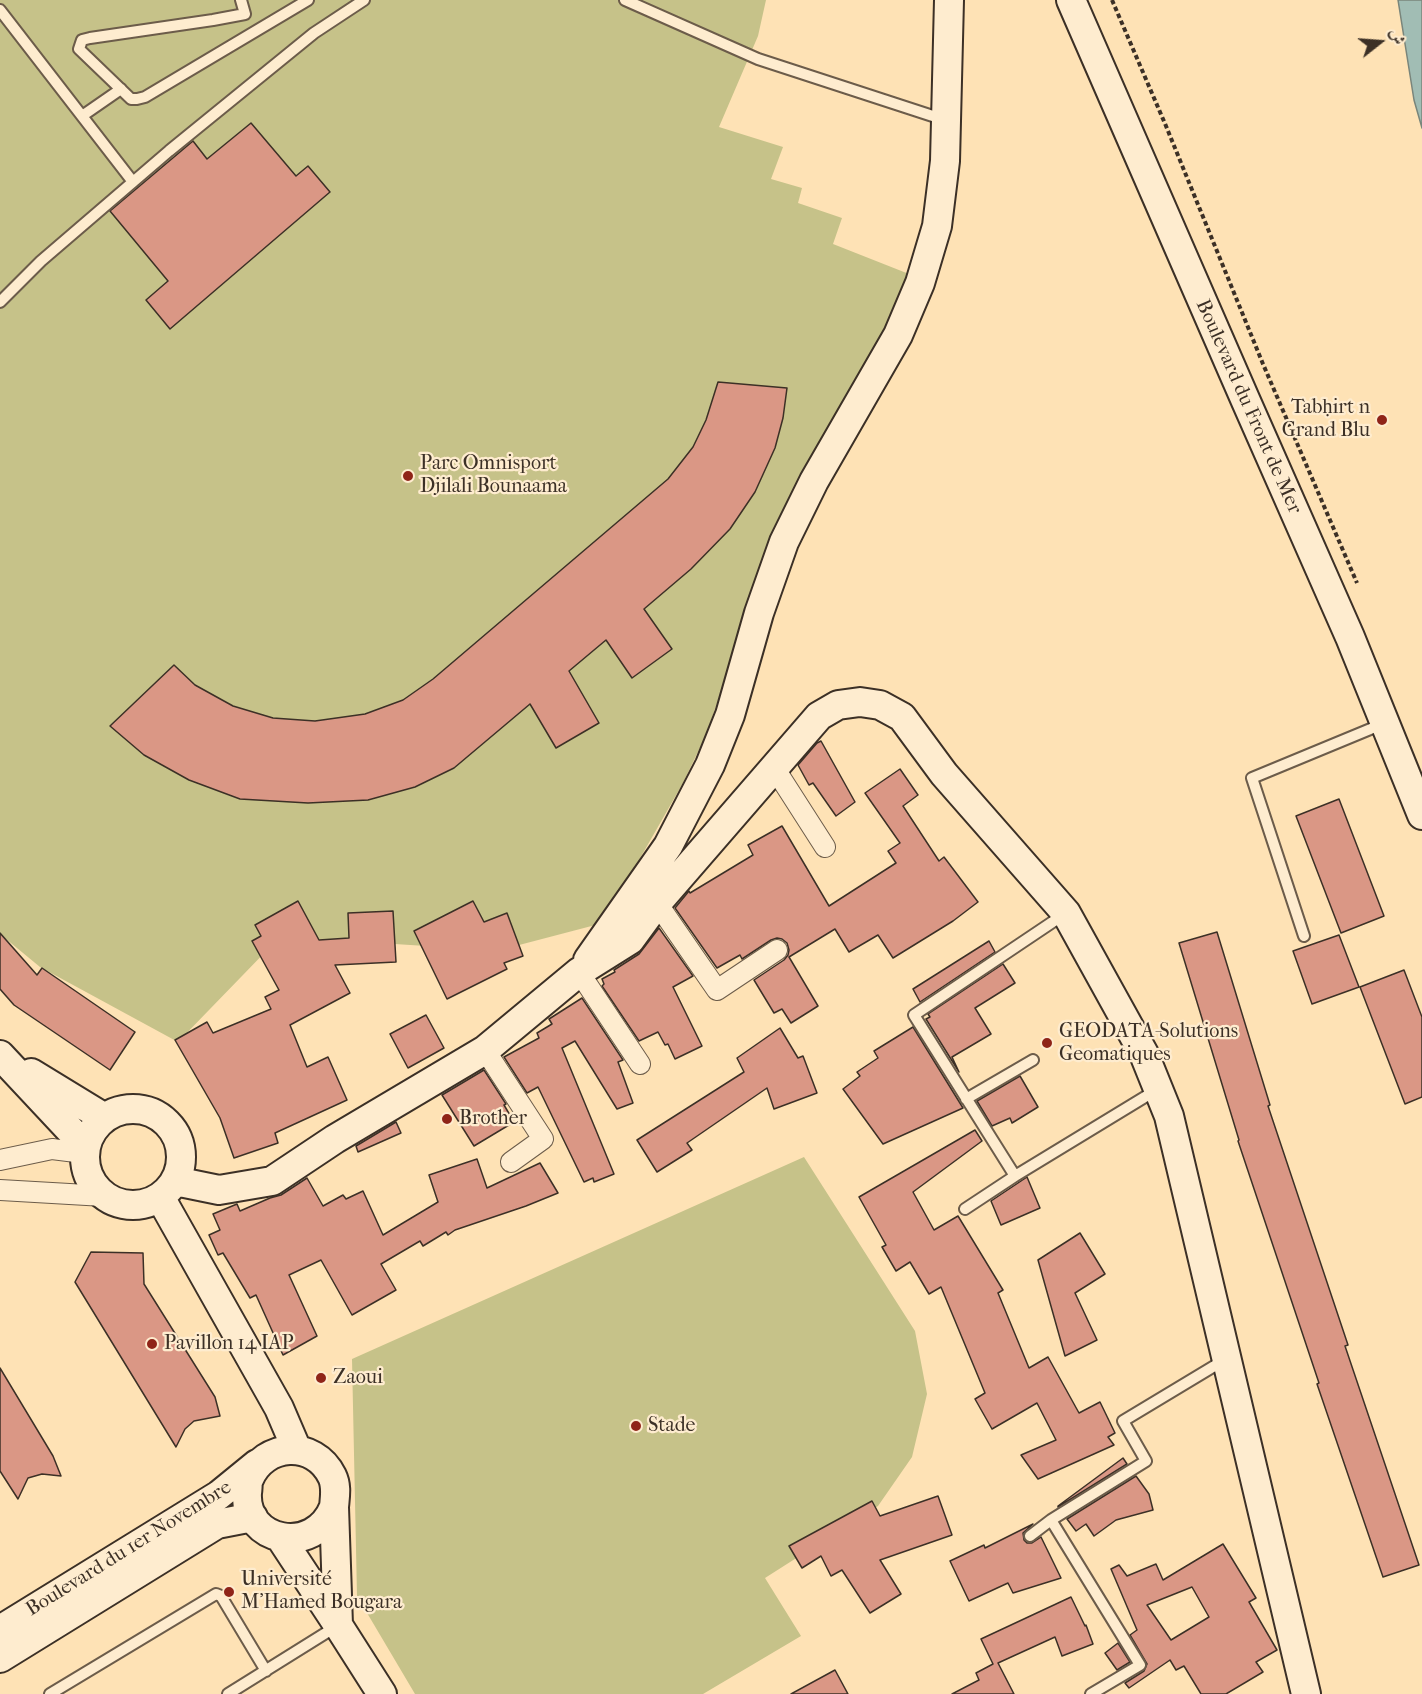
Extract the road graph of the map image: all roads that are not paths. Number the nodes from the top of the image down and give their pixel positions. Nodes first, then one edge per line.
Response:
1 (241, 0) edge
2 (309, 0) edge
3 (364, 0) edge
4 (626, 0) edge
5 (950, 0) edge
6 (1071, 0) edge
7 (0, 10) edge
8 (245, 14) junction
9 (251, 33) junction
10 (121, 89) junction
11 (82, 116) junction
12 (946, 120) junction
13 (133, 182) junction
14 (0, 302) edge
15 (1385, 723) junction
16 (775, 769) junction
17 (1422, 815) edge
18 (825, 847) dead end
19 (657, 903) junction
20 (1066, 913) junction
21 (1304, 936) dead end
22 (777, 951) dead end
23 (579, 972) junction
24 (485, 1050) junction
25 (0, 1055) edge
26 (1033, 1060) dead end
27 (640, 1064) dead end
28 (1158, 1089) junction
29 (966, 1099) junction
30 (103, 1118) junction
31 (85, 1150) junction
32 (0, 1160) edge
33 (511, 1162) dead end
34 (1015, 1176) junction
35 (168, 1189) junction
36 (0, 1190) edge
37 (104, 1197) junction
38 (965, 1209) dead end
39 (1226, 1359) junction
40 (297, 1449) junction
41 (257, 1464) junction
42 (334, 1507) junction
43 (253, 1517) junction
44 (1051, 1520) junction
45 (1030, 1536) dead end
46 (280, 1538) junction
47 (338, 1625) junction
48 (0, 1630) edge
49 (0, 1659) edge
50 (266, 1671) junction
51 (232, 1693) edge
52 (50, 1694) edge
53 (382, 1694) edge
54 (1090, 1694) edge
55 (1306, 1694) edge

1 - 8 lane
2 - 9 lane
3 - 13 lane
4 - 12 lane
5 - 12 street
6 - 15 street, Boulevard du Front de Mer
7 - 11 lane
8 - 9 lane
8 - 10 lane
9 - 10 lane
10 - 11 lane
11 - 13 lane
12 - 23 street
13 - 14 lane
15 - 17 street, Boulevard du Front de Mer
15 - 21 lane
16 - 18 street
16 - 19 street
16 - 20 street
19 - 22 street
19 - 23 street
20 - 28 street
20 - 29 lane
23 - 24 street
23 - 27 street
24 - 33 street
24 - 35 street
25 - 30 street
25 - 31 street
26 - 29 lane
28 - 34 lane
28 - 39 street
29 - 34 lane
30 - 31 street
30 - 35 street
31 - 32 street
31 - 37 street
34 - 38 lane
35 - 37 street
35 - 40 street
36 - 37 street
39 - 44 lane
39 - 55 street
40 - 41 street
40 - 42 street
41 - 43 street
41 - 48 street, Boulevard du 1er Novembre
42 - 46 street
42 - 47 street
43 - 46 street
43 - 49 street, Boulevard du 1er Novembre
44 - 45 lane
44 - 54 lane
46 - 47 street
47 - 50 lane
47 - 53 street
50 - 51 lane
50 - 52 lane

